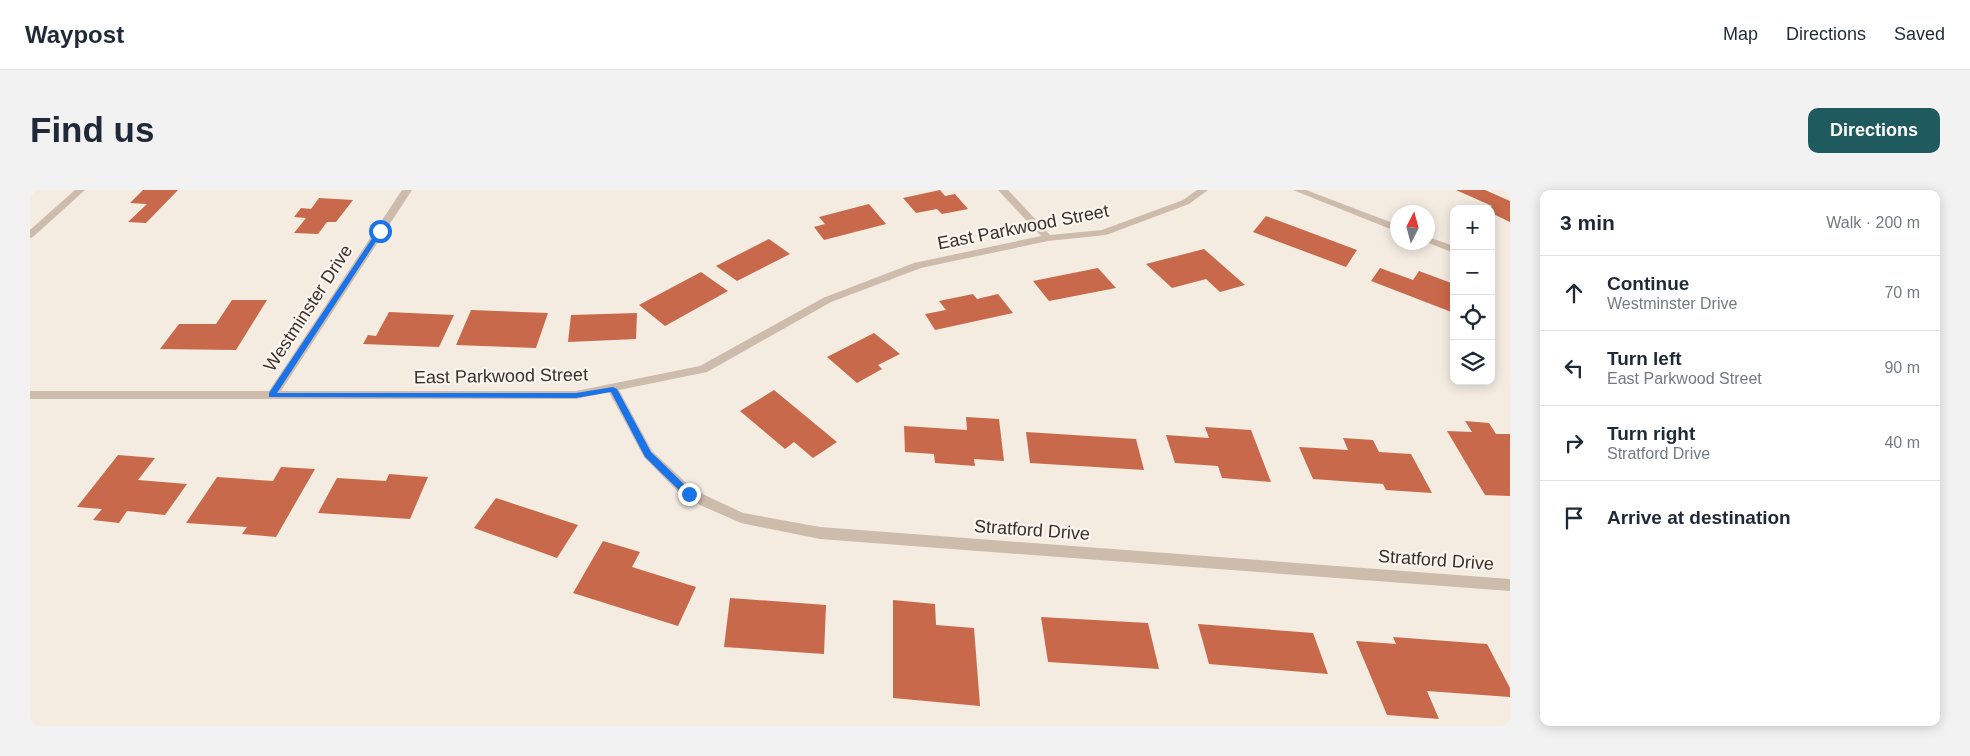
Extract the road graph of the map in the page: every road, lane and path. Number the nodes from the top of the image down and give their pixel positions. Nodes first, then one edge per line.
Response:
1 (80, 190) edge
2 (407, 190) edge
3 (1003, 190) edge
4 (1203, 190) edge
5 (1298, 190) edge
6 (1390, 225) edge
7 (30, 235) edge
8 (1048, 238) junction
9 (1435, 243) edge
10 (1450, 248) edge
11 (613, 389) junction
12 (30, 395) edge
13 (272, 395) junction
14 (1510, 585) edge

1 - 7 street
2 - 13 street, Westminster Drive
3 - 8 street
4 - 8 street, East Parkwood Street
5 - 6 street
8 - 11 street, East Parkwood Street
9 - 10 street
11 - 13 street, East Parkwood Street
11 - 14 street, Stratford Drive
12 - 13 street, East Parkwood Street

